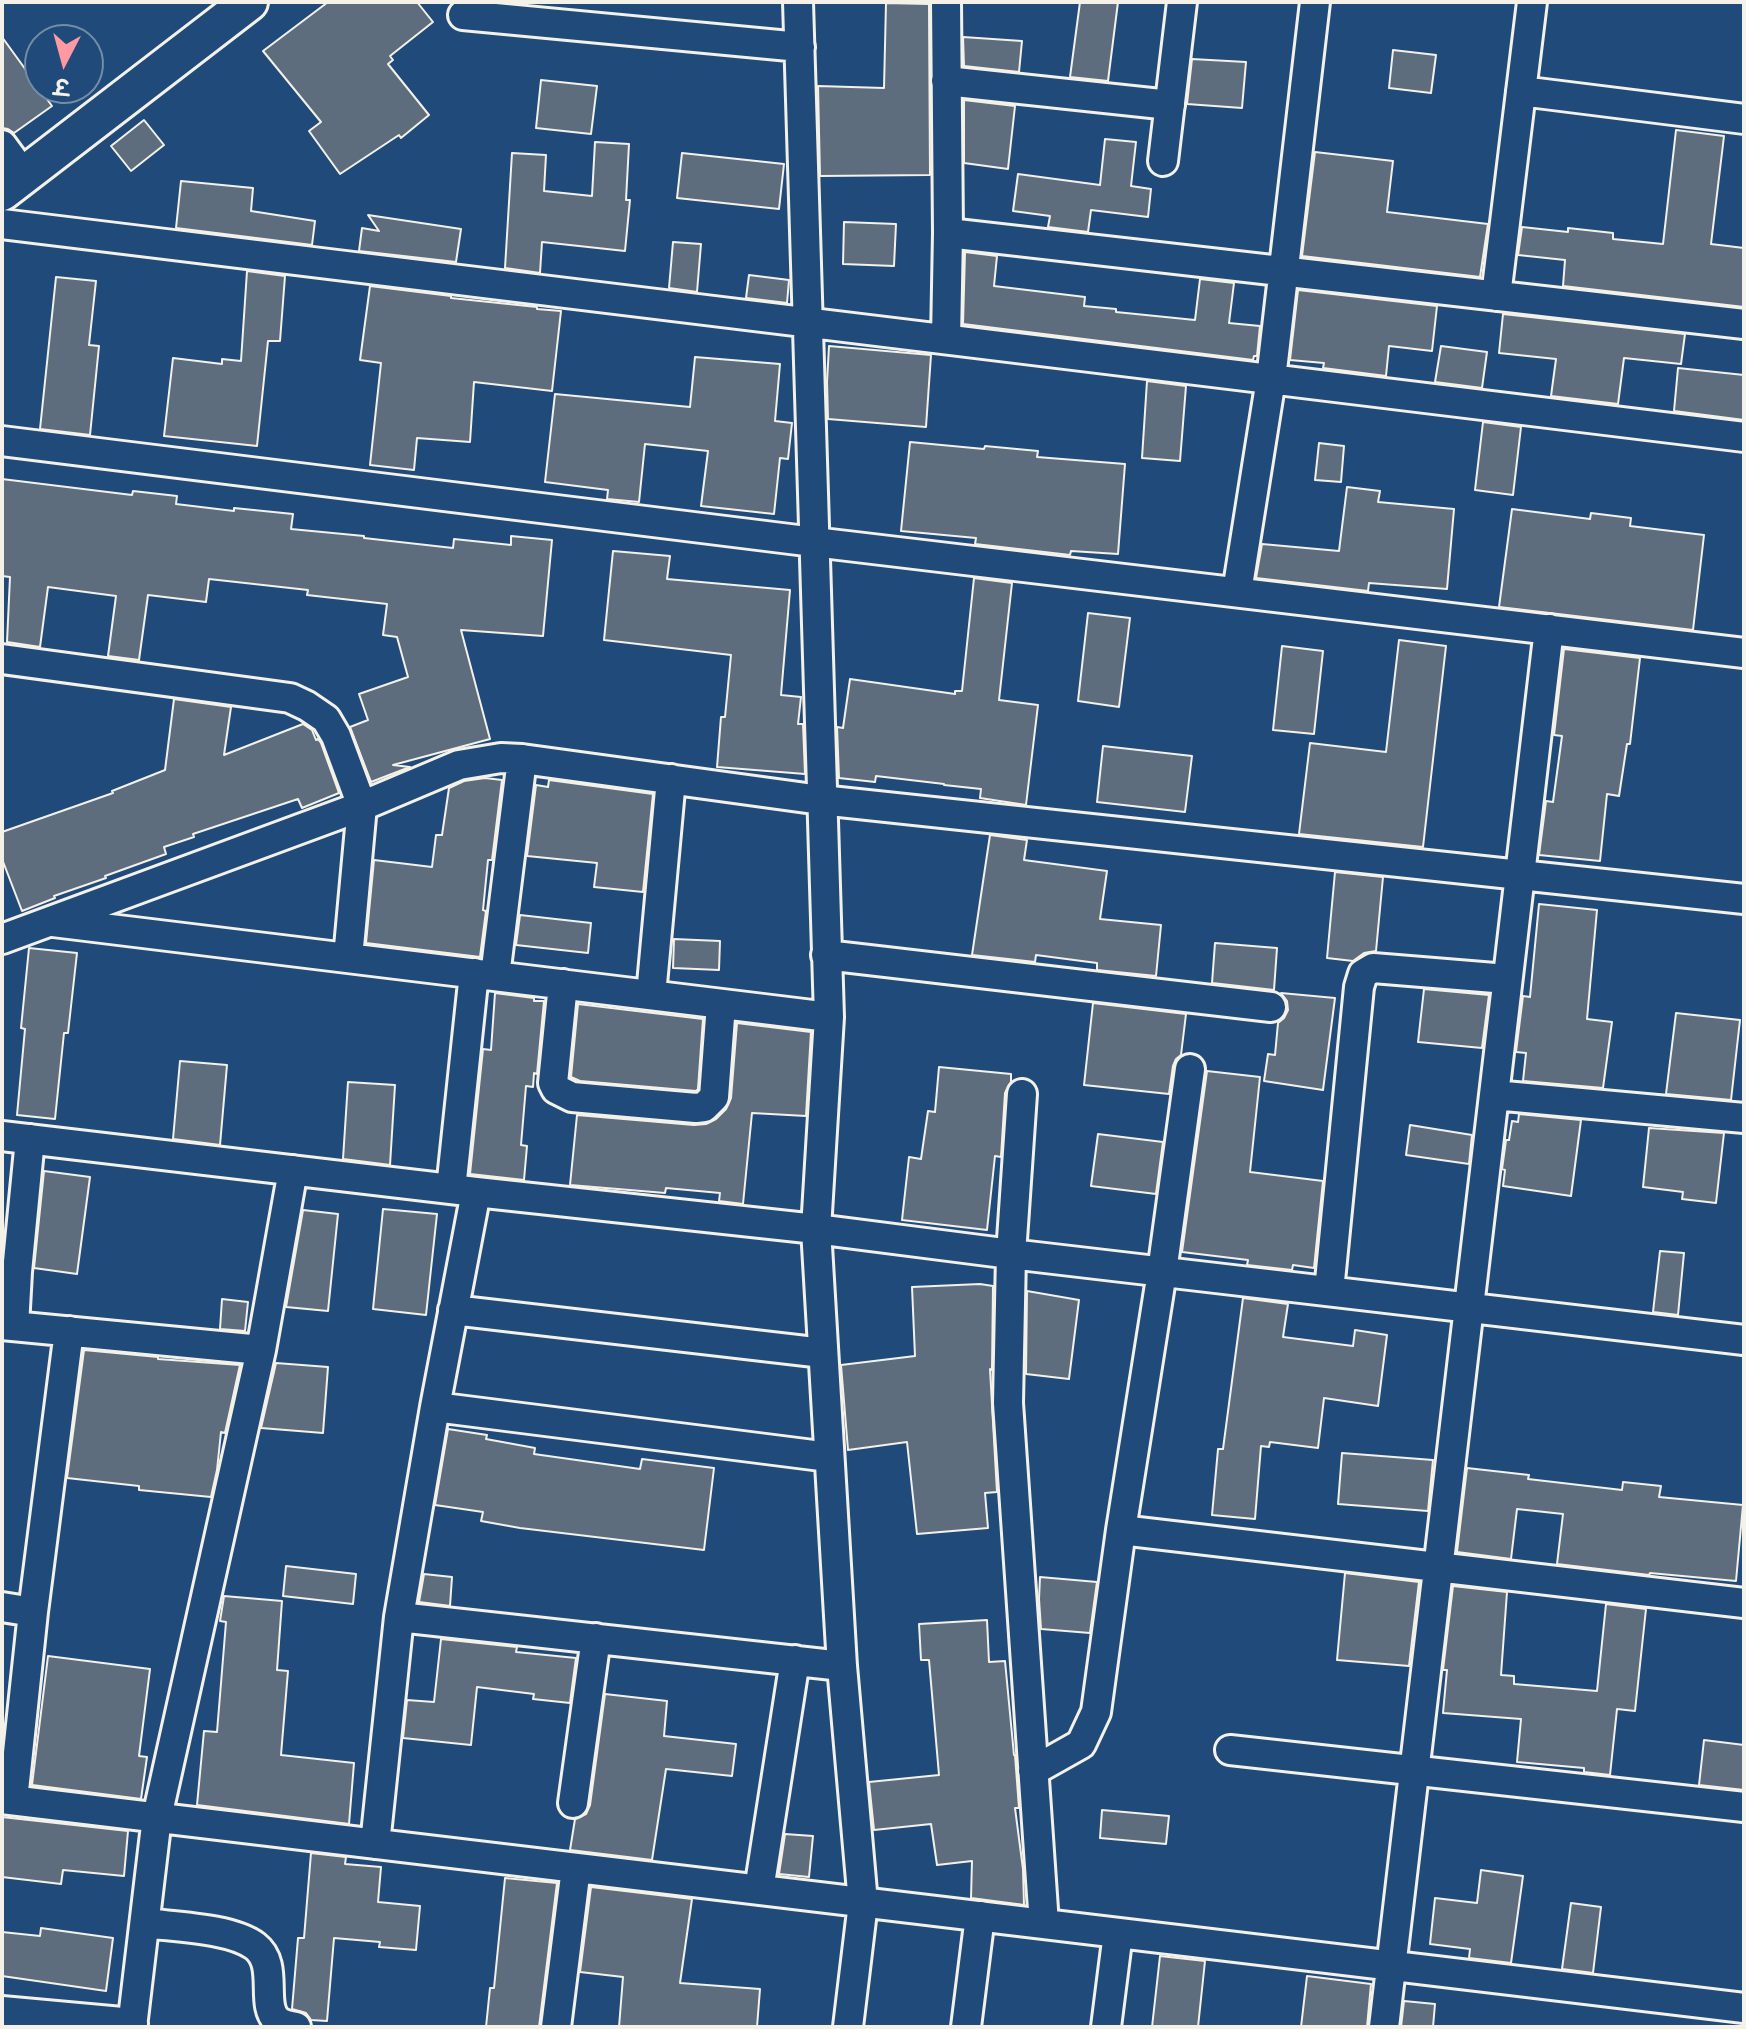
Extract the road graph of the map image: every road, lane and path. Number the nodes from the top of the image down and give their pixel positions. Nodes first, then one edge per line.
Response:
1 (249, 2) edge
2 (798, 2) edge
3 (946, 2) edge
4 (1182, 2) edge
5 (1315, 2) edge
6 (1532, 2) edge
7 (463, 15) dead end
8 (800, 47) junction
9 (946, 81) junction
10 (1521, 91) junction
11 (1170, 105) junction
12 (1744, 119) edge
13 (2, 145) edge
14 (1163, 161) dead end
15 (13, 183) edge
16 (2, 224) edge
17 (948, 233) junction
18 (1283, 272) junction
19 (1496, 296) junction
20 (808, 322) junction
21 (1744, 324) edge
22 (946, 339) junction
23 (1271, 379) junction
24 (1744, 437) edge
25 (2, 441) edge
26 (814, 542) junction
27 (1237, 592) junction
28 (1549, 629) junction
29 (1744, 653) edge
30 (2, 659) edge
31 (522, 759) junction
32 (671, 779) junction
33 (821, 800) junction
34 (362, 806) junction
35 (1520, 875) junction
36 (1744, 899) edge
37 (48, 922) junction
38 (2, 939) edge
39 (826, 955) junction
40 (348, 958) junction
41 (485, 975) junction
42 (1507, 979) junction
43 (563, 984) junction
44 (651, 995) junction
45 (721, 1004) junction
46 (1271, 1007) dead end
47 (829, 1017) junction
48 (1190, 1069) dead end
49 (1022, 1094) dead end
50 (1494, 1095) junction
51 (1744, 1118) edge
52 (16, 1138) edge
53 (293, 1170) junction
54 (463, 1190) junction
55 (816, 1229) junction
56 (1011, 1254) junction
57 (1162, 1272) junction
58 (1329, 1291) junction
59 (1469, 1308) junction
60 (453, 1310) junction
61 (8, 1325) edge
62 (69, 1331) junction
63 (1744, 1340) edge
64 (261, 1350) junction
65 (823, 1353) junction
66 (435, 1407) junction
67 (829, 1457) junction
68 (1121, 1530) junction
69 (1438, 1567) junction
70 (1744, 1603) edge
71 (2, 1607) edge
72 (33, 1612) junction
73 (399, 1617) junction
74 (596, 1638) junction
75 (795, 1660) junction
76 (842, 1666) junction
77 (1230, 1750) dead end
78 (1414, 1770) junction
79 (1033, 1771) junction
80 (8, 1800) edge
81 (573, 1803) dead end
82 (1744, 1807) edge
83 (157, 1817) junction
84 (375, 1844) junction
85 (576, 1868) junction
86 (759, 1890) junction
87 (863, 1903) junction
88 (980, 1916) junction
89 (145, 1923) junction
90 (1044, 1924) junction
91 (1118, 1933) junction
92 (1392, 1966) junction
93 (1744, 2008) edge
94 (2, 2011) edge
95 (132, 2025) edge
96 (296, 2027) edge
97 (556, 2027) edge
98 (848, 2027) edge
99 (966, 2027) edge
100 (1106, 2027) edge
101 (1384, 2027) edge

1 - 15 street
2 - 8 street
3 - 9 street
4 - 11 street
5 - 18 street
6 - 10 street
7 - 8 street
8 - 20 street
9 - 11 street
9 - 17 street
10 - 12 street
10 - 19 street
11 - 14 street
13 - 15 street
16 - 20 street
17 - 18 street
17 - 22 street
18 - 19 street
18 - 23 street
19 - 21 street
20 - 22 street
20 - 26 street
22 - 23 street
23 - 24 street
23 - 27 street
25 - 26 street
26 - 27 street
26 - 33 street
27 - 28 street
28 - 29 street
28 - 35 street
30 - 34 street
31 - 32 street
31 - 34 street
31 - 41 street
32 - 33 street
32 - 44 street
33 - 35 street
33 - 39 street
34 - 37 street
34 - 40 street
35 - 36 street
35 - 42 street
37 - 38 street
37 - 40 street
39 - 46 street
39 - 47 street
40 - 41 street
41 - 43 street
41 - 54 street
42 - 50 street
42 - 58 street
43 - 44 street
43 - 45 street
44 - 45 street
45 - 47 street
47 - 55 street
48 - 57 street
49 - 56 street
50 - 51 street
50 - 59 street
52 - 53 street
52 - 61 street
53 - 54 street
53 - 64 street
54 - 55 street
54 - 60 street
55 - 56 street
55 - 65 street
56 - 57 street
56 - 79 street
57 - 58 street
57 - 68 street
58 - 59 street
59 - 63 street
59 - 69 street
60 - 65 street
60 - 66 street
61 - 62 street
62 - 64 street
62 - 72 street
64 - 83 street
65 - 67 street
66 - 67 street
66 - 73 street
67 - 76 street
68 - 69 street
68 - 79 street
69 - 70 street
69 - 78 street
71 - 72 street
72 - 80 street
73 - 74 street
73 - 84 street
74 - 75 street
74 - 81 street
75 - 76 street
75 - 86 street
76 - 87 street
77 - 78 street
78 - 82 street
78 - 92 street
79 - 90 street
80 - 83 street
83 - 84 street
83 - 89 street
84 - 85 street
85 - 86 street
85 - 97 street
86 - 87 street
87 - 88 street
87 - 98 street
88 - 90 street
88 - 99 street
89 - 95 street
89 - 96 street
90 - 91 street
91 - 92 street
91 - 100 street
92 - 93 street
92 - 101 street
94 - 95 street

